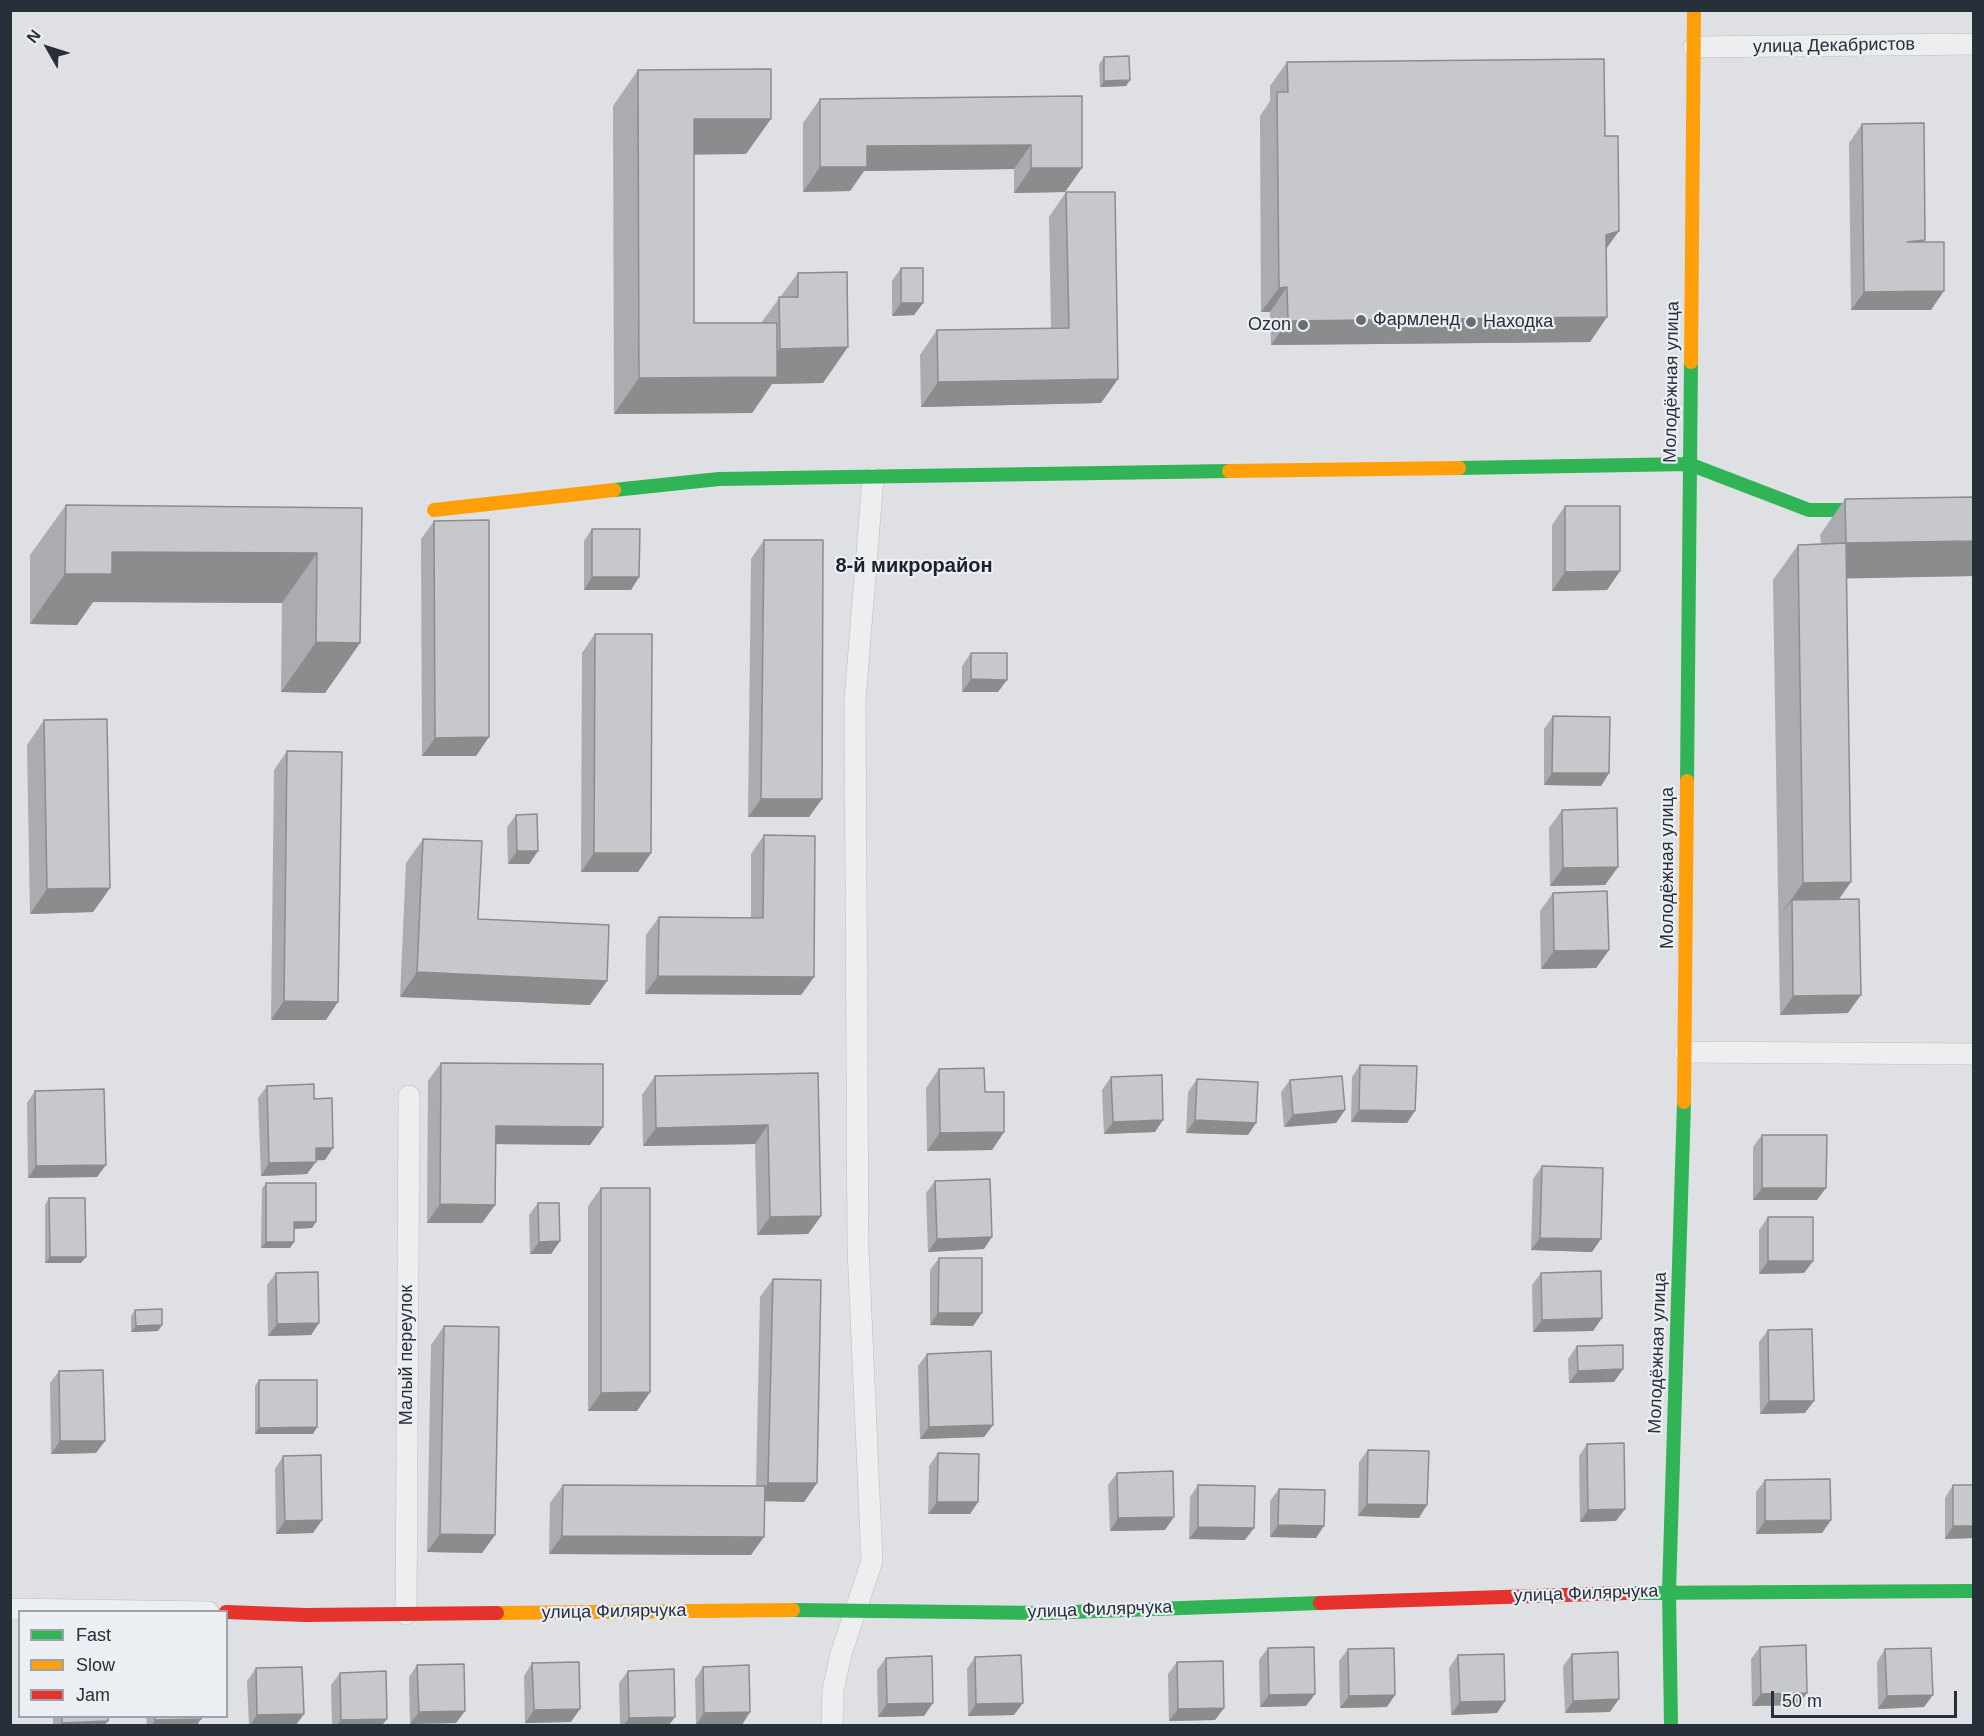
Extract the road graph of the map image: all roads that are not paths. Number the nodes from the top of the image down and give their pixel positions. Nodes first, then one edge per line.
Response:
1 (1694, 10) edge
2 (1974, 44) edge
3 (1694, 47) junction
4 (1689, 464) junction
5 (873, 478) junction
6 (434, 510) dead end
7 (1891, 510) edge
8 (1685, 1052) junction
9 (1974, 1054) edge
10 (409, 1096) dead end
11 (1669, 1591) junction
12 (1974, 1591) edge
13 (10, 1609) edge
14 (855, 1609) junction
15 (109, 1610) edge
16 (228, 1612) edge
17 (406, 1614) junction
18 (832, 1725) edge
19 (1671, 1725) edge

1 - 3 street, Молодёжная улица
2 - 3 street, улица Декабристов
3 - 4 street, Молодёжная улица
4 - 5 street
4 - 7 street
4 - 8 street, Молодёжная улица
5 - 6 street
5 - 14 street
8 - 9 street
8 - 11 street, Молодёжная улица
10 - 17 street, Малый переулок
11 - 12 street, улица Филярчука
11 - 14 street, улица Филярчука
11 - 19 street, Молодёжная улица
13 - 15 street
14 - 17 street, улица Филярчука
14 - 18 street
16 - 17 street, улица Филярчука

